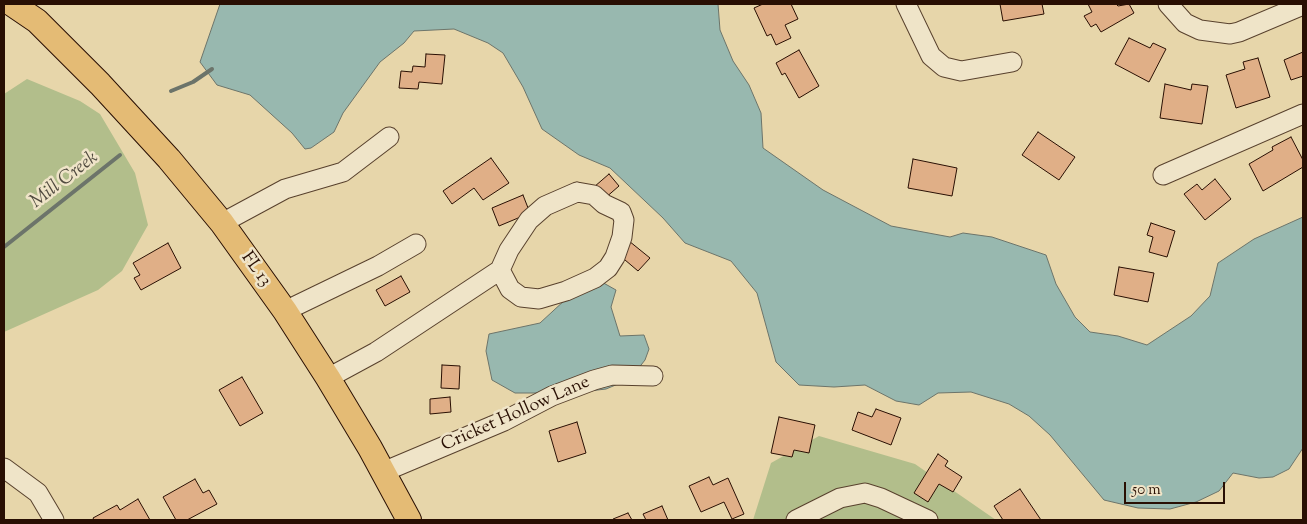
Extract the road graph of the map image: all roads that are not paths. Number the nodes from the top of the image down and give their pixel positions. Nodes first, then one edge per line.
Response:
1 (906, 4) edge
2 (1168, 4) edge
3 (17, 5) edge
4 (1303, 5) edge
5 (1012, 62) dead end
6 (1303, 114) edge
7 (389, 137) dead end
8 (1163, 175) dead end
9 (222, 223) junction
10 (416, 244) dead end
11 (500, 270) junction
12 (285, 311) junction
13 (652, 376) dead end
14 (328, 378) junction
15 (4, 468) edge
16 (383, 472) junction
17 (54, 520) edge
18 (409, 520) edge
19 (796, 520) edge
20 (928, 520) edge

1 - 5 street
2 - 4 street
3 - 9 main road, FL 13
6 - 8 street
7 - 9 street
9 - 12 main road, FL 13
10 - 12 street
11 - 11 street
11 - 14 street
12 - 14 main road, FL 13
13 - 16 street, Cricket Hollow Lane
14 - 16 main road, FL 13
15 - 17 street
16 - 18 main road, FL 13
19 - 20 street

